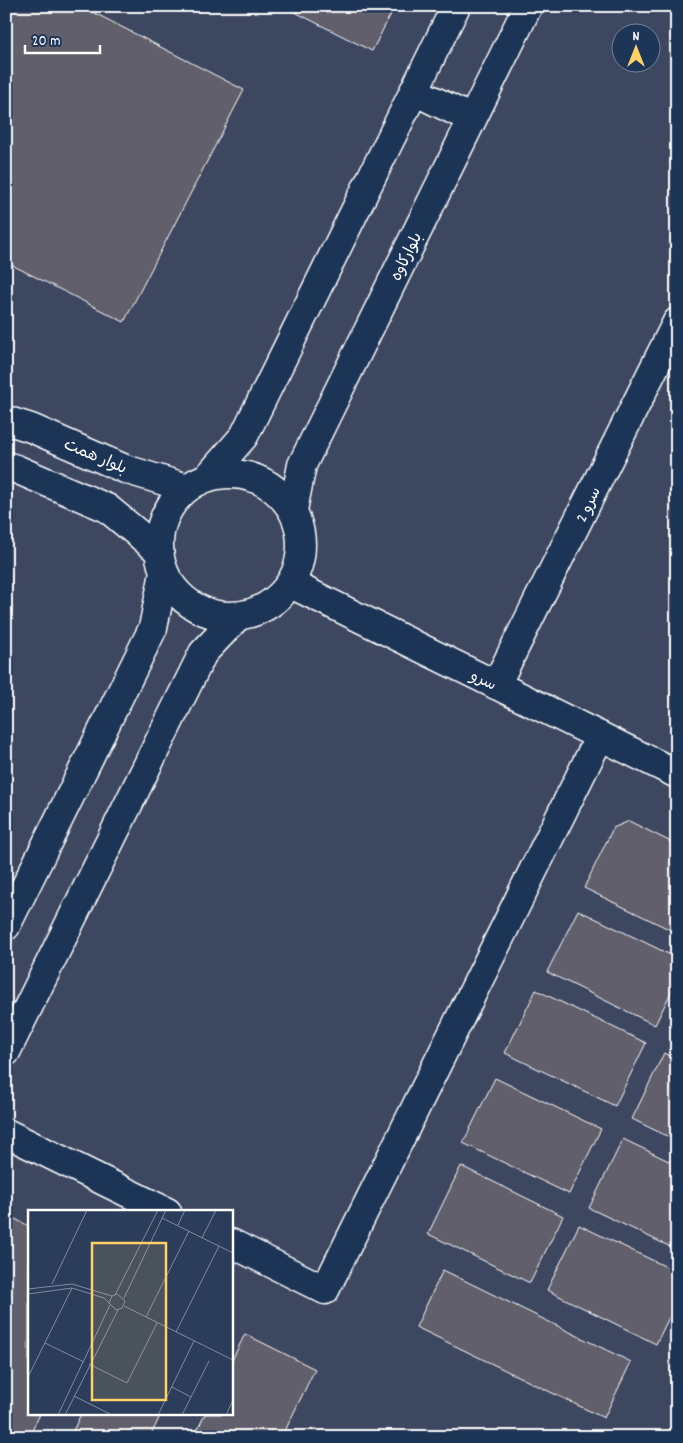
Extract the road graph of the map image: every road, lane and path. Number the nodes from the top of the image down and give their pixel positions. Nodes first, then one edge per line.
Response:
1 (456, 6) edge
2 (528, 6) edge
3 (414, 91) junction
4 (472, 119) junction
5 (677, 322) edge
6 (6, 420) edge
7 (6, 466) edge
8 (197, 482) junction
9 (293, 510) junction
10 (161, 562) junction
11 (291, 584) junction
12 (238, 616) junction
13 (496, 685) junction
14 (600, 736) junction
15 (677, 774) edge
16 (6, 926) edge
17 (6, 1052) edge
18 (6, 1133) edge
19 (163, 1210) edge
20 (232, 1244) edge

1 - 3 street
2 - 4 street, بلوارکاوه
3 - 4 street
3 - 8 street
4 - 9 street, بلوارکاوه
5 - 13 street, سرو 2
6 - 8 street, بلوار همت
7 - 10 street
8 - 9 street
8 - 10 street
9 - 11 street
10 - 12 street
10 - 16 street
11 - 12 street
11 - 13 street, سرو
12 - 17 street
13 - 14 street, سرو
14 - 15 street, سرو
14 - 20 street
18 - 19 street

